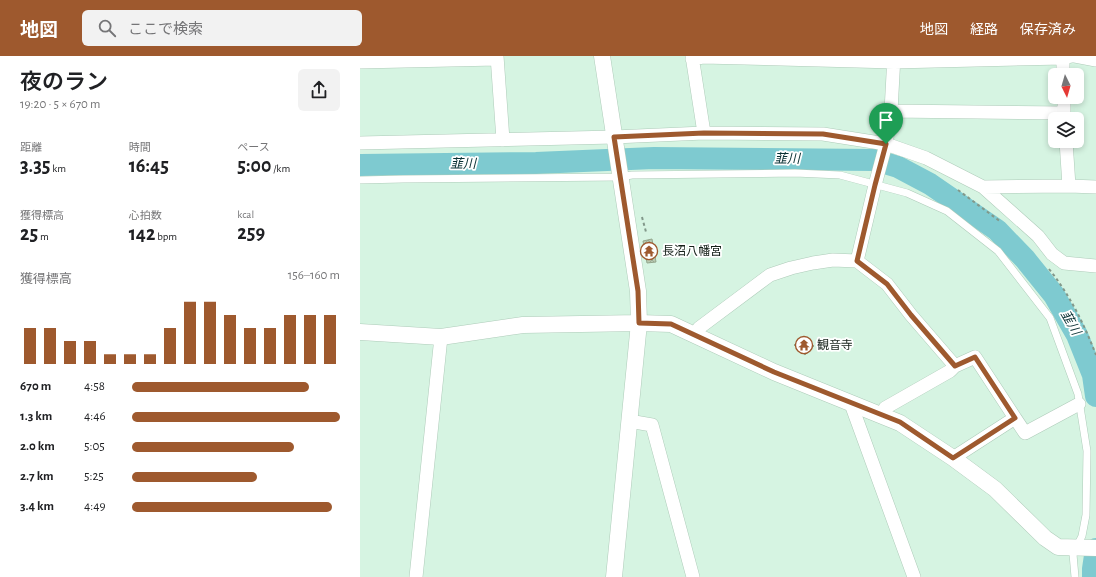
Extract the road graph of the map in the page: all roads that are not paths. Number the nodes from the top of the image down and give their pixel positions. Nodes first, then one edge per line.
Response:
1 (602, 56) edge
2 (1070, 56) edge
3 (497, 57) edge
4 (402, 58) edge
5 (692, 58) edge
6 (894, 59) edge
7 (1096, 60) edge
8 (360, 62) edge
9 (1066, 68) edge
10 (890, 111) junction
11 (1048, 116) edge
12 (704, 133) junction
13 (503, 140) junction
14 (615, 141) junction
15 (360, 143) edge
16 (886, 147) junction
17 (1066, 148) edge
18 (620, 175) junction
19 (360, 180) edge
20 (876, 182) junction
21 (1069, 186) junction
22 (983, 187) junction
23 (1096, 187) edge
24 (857, 261) junction
25 (1096, 266) edge
26 (639, 323) junction
27 (360, 332) edge
28 (695, 336) junction
29 (441, 337) junction
30 (955, 366) junction
31 (850, 404) junction
32 (1079, 404) junction
33 (883, 416) junction
34 (1015, 418) junction
35 (629, 421) junction
36 (953, 458) junction
37 (1078, 548) junction
38 (1096, 548) edge
39 (416, 577) edge
40 (614, 577) edge
41 (693, 577) edge
42 (914, 577) edge
43 (1075, 577) edge

1 - 14 street
2 - 6 street
2 - 7 street
2 - 9 street
3 - 4 street
3 - 13 street
4 - 8 street
5 - 6 street
5 - 12 street
6 - 10 street
10 - 11 street
10 - 16 street
12 - 14 street
12 - 16 street
13 - 14 street
13 - 15 street
14 - 18 street
16 - 20 street
16 - 22 street
17 - 21 street
18 - 19 lane
18 - 20 lane
18 - 26 street
20 - 24 street
20 - 32 lane
21 - 22 street
21 - 23 street
22 - 25 street
24 - 28 street
24 - 30 street
26 - 28 street
26 - 29 street
26 - 35 street
27 - 29 street
28 - 31 street
29 - 39 street
30 - 33 street
30 - 34 street
31 - 33 street
31 - 42 street
32 - 34 street
32 - 37 lane
33 - 36 street
34 - 36 street
35 - 40 street
35 - 41 street
36 - 37 street
37 - 38 street
37 - 43 lane

